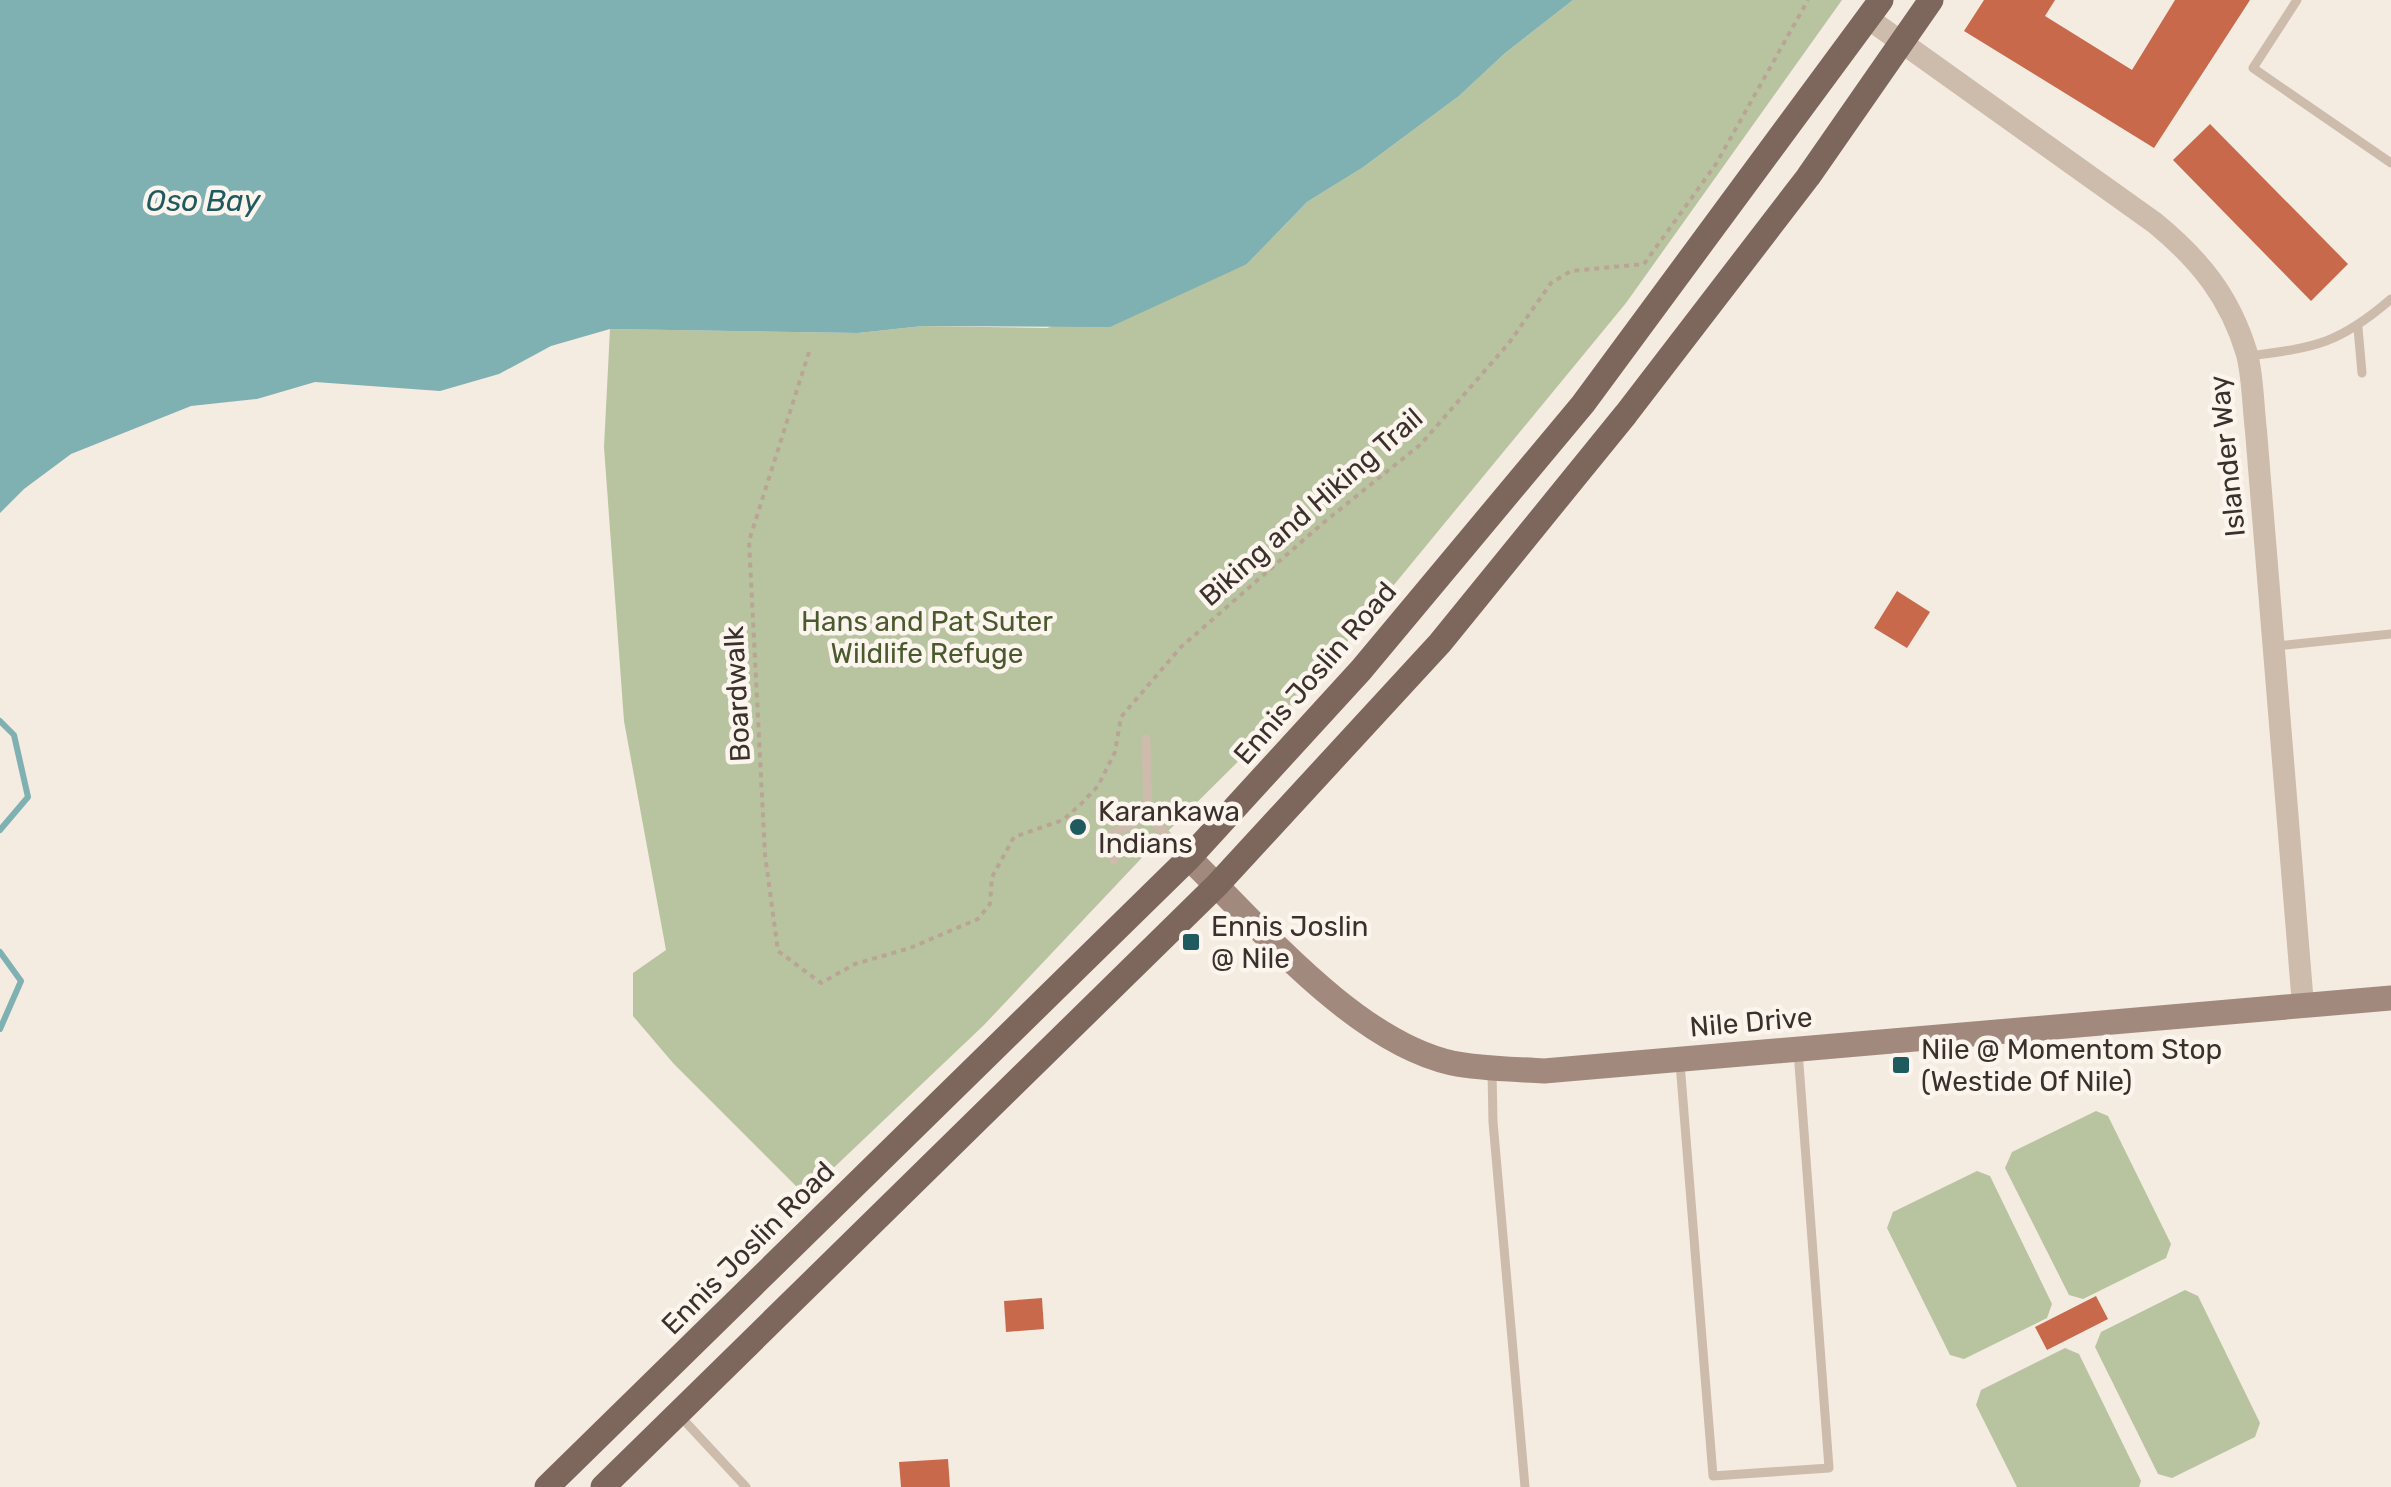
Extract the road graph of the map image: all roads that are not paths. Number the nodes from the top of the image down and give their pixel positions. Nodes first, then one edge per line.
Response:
1 (1931, 0) edge
2 (2297, 0) edge
3 (1875, 9) edge
4 (1902, 44) junction
5 (2391, 163) edge
6 (2391, 299) edge
7 (2391, 312) edge
8 (2375, 313) junction
9 (2358, 328) junction
10 (2247, 356) junction
11 (2362, 374) dead end
12 (2391, 634) edge
13 (2274, 646) junction
14 (1146, 738) dead end
15 (1148, 816) junction
16 (1189, 858) junction
17 (1114, 860) dead end
18 (1217, 885) junction
19 (2391, 998) edge
20 (2303, 1005) junction
21 (1798, 1048) junction
22 (1680, 1058) junction
23 (1492, 1068) junction
24 (651, 1386) junction
25 (678, 1414) junction
26 (548, 1487) edge
27 (603, 1487) edge
28 (746, 1487) edge
29 (1525, 1487) edge

1 - 4 main road
2 - 5 lane
3 - 4 street, Islander Way
3 - 16 main road, Ennis Joslin Road
4 - 10 street, Islander Way
4 - 18 main road
6 - 8 lane
7 - 8 lane
8 - 9 lane
9 - 10 lane
9 - 11 lane
10 - 13 street, Islander Way
12 - 13 lane
13 - 20 street, Islander Way
14 - 15 lane
15 - 16 lane
15 - 17 lane
16 - 18 main road, Nile Drive
16 - 24 main road, Ennis Joslin Road
18 - 23 main road, Nile Drive
18 - 25 main road
19 - 20 main road, Nile Drive
20 - 21 main road, Nile Drive
21 - 22 main road, Nile Drive
21 - 22 lane
22 - 23 main road, Nile Drive
23 - 29 lane
24 - 25 main road
24 - 26 main road, Ennis Joslin Road
25 - 27 main road
25 - 28 lane

